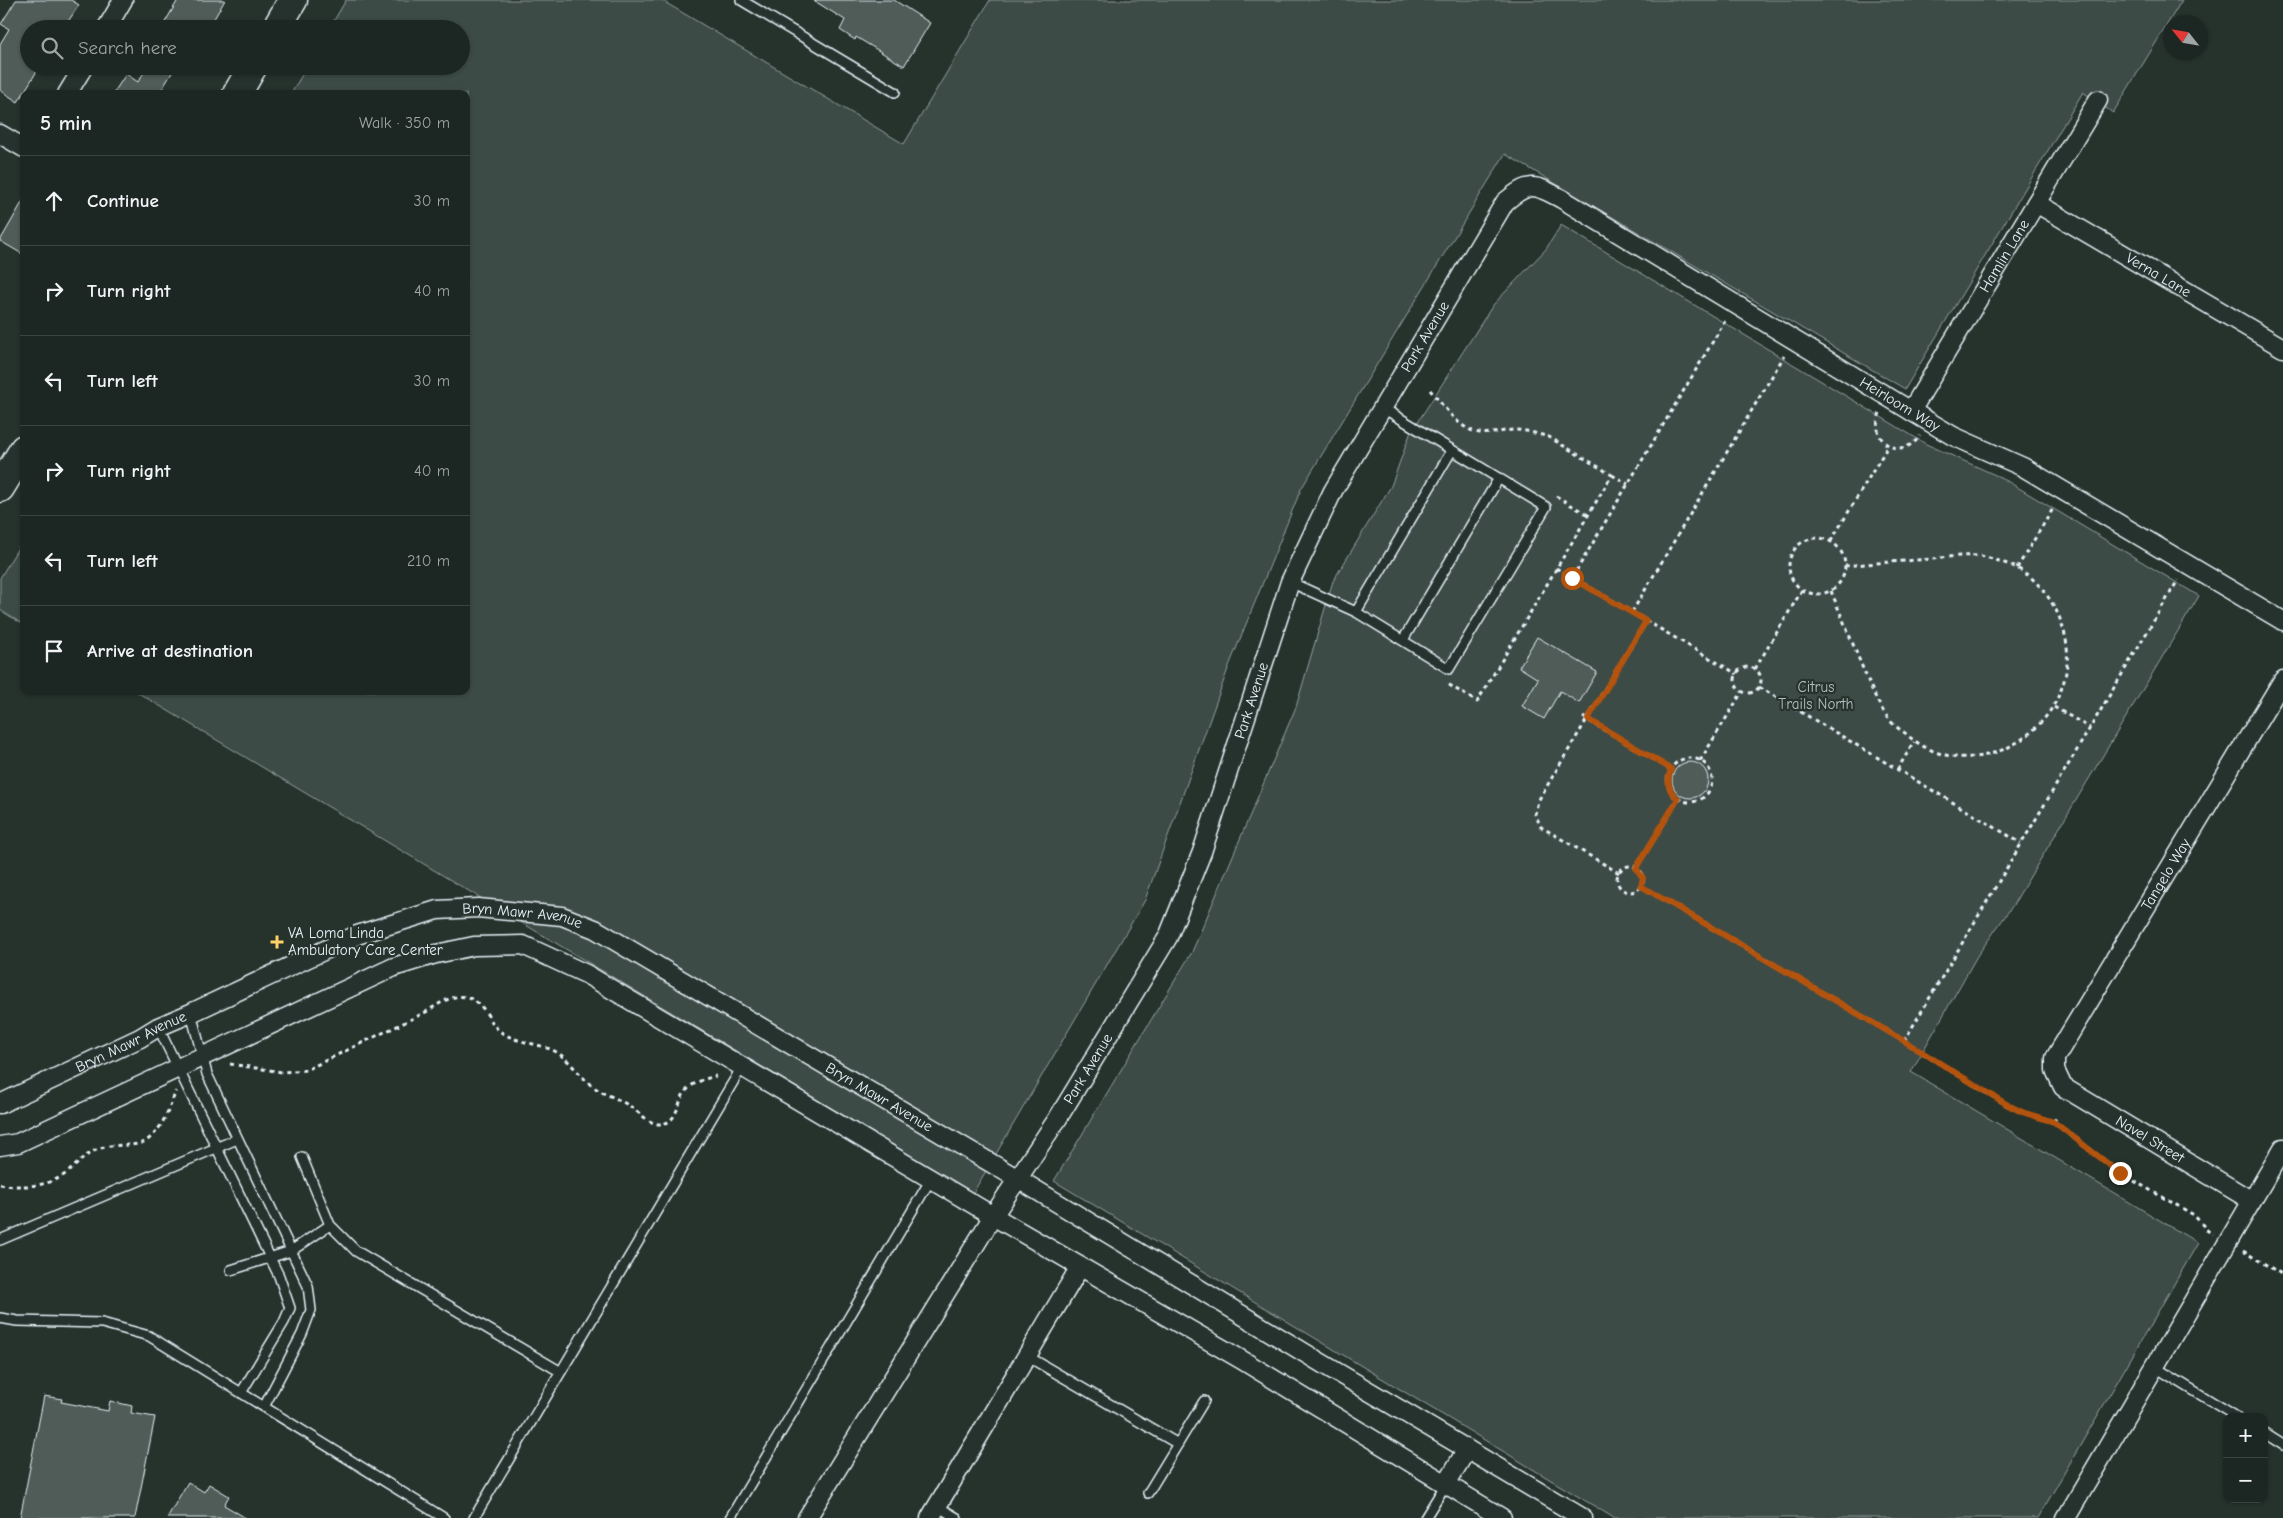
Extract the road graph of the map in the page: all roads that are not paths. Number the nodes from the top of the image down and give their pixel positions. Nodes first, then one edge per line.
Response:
1 (123, 0) edge
2 (293, 0) edge
3 (741, 0) edge
4 (111, 20) edge
5 (281, 20) edge
6 (79, 75) edge
7 (248, 75) edge
8 (69, 90) edge
9 (239, 90) edge
10 (895, 92) dead end
11 (2098, 100) dead end
12 (0, 134) edge
13 (20, 146) edge
14 (1520, 189) joint
15 (2036, 203) junction
16 (2283, 348) edge
17 (1382, 408) junction
18 (1911, 411) junction
19 (1452, 450) junction
20 (20, 456) edge
21 (1499, 478) junction
22 (1, 488) edge
23 (1290, 582) junction
24 (1356, 612) junction
25 (2283, 621) edge
26 (1403, 640) junction
27 (2283, 680) edge
28 (192, 1013) junction
29 (158, 1026) junction
30 (203, 1056) junction
31 (178, 1067) junction
32 (742, 1067) junction
33 (2055, 1070) joint
34 (0, 1104) edge
35 (237, 1139) junction
36 (0, 1146) edge
37 (217, 1148) junction
38 (2283, 1148) edge
39 (302, 1157) dead end
40 (931, 1179) junction
41 (1018, 1179) junction
42 (2252, 1201) junction
43 (992, 1216) junction
44 (330, 1225) junction
45 (0, 1240) edge
46 (291, 1251) junction
47 (271, 1259) junction
48 (1080, 1267) junction
49 (231, 1270) dead end
50 (0, 1318) edge
51 (1027, 1356) junction
52 (2155, 1367) junction
53 (561, 1372) junction
54 (241, 1393) junction
55 (1204, 1401) dead end
56 (264, 1407) junction
57 (2230, 1413) edge
58 (2268, 1436) edge
59 (1178, 1444) junction
60 (2283, 1445) edge
61 (1467, 1449) junction
62 (1446, 1484) junction
63 (1148, 1493) dead end
64 (934, 1512) edge
65 (444, 1518) edge
66 (474, 1518) edge
67 (730, 1518) edge
68 (807, 1518) edge
69 (957, 1518) edge
70 (1425, 1518) edge
71 (1502, 1518) edge
72 (1583, 1518) edge
73 (2066, 1518) edge

1 - 4 street
2 - 5 main road
3 - 10 lane
6 - 8 street
7 - 9 main road
11 - 15 street, Hamlin Lane
12 - 13 street
14 - 17 street, Park Avenue
14 - 18 street, Heirloom Way
15 - 16 street, Verna Lane
15 - 18 street, Hamlin Lane
17 - 19 lane
17 - 23 street, Park Avenue
18 - 25 street, Heirloom Way
19 - 21 lane
19 - 24 lane
20 - 22 main road
21 - 26 lane
21 - 26 lane
23 - 24 lane
23 - 41 street, Park Avenue
24 - 26 lane
27 - 33 street, Tangelo Way
28 - 29 street, Bryn Mawr Avenue
28 - 30 lane
28 - 41 street, Bryn Mawr Avenue
29 - 31 lane
29 - 34 street, Bryn Mawr Avenue
30 - 31 street, Bryn Mawr Avenue
30 - 32 street, Bryn Mawr Avenue
30 - 35 lane
31 - 36 street, Bryn Mawr Avenue
31 - 37 lane
32 - 40 street, Bryn Mawr Avenue
32 - 53 lane
33 - 42 street, Navel Street
35 - 37 lane
35 - 46 lane
37 - 45 lane
37 - 47 lane
38 - 42 street
39 - 44 lane
40 - 43 street, Bryn Mawr Avenue
40 - 67 lane
41 - 43 street, Park Avenue
41 - 61 street, Bryn Mawr Avenue
42 - 52 street
43 - 48 street, Bryn Mawr Avenue
43 - 68 street, Park Avenue
44 - 46 lane
44 - 53 lane
46 - 47 lane
46 - 56 lane
47 - 49 lane
47 - 54 lane
48 - 51 street
48 - 62 street, Bryn Mawr Avenue
50 - 54 lane
51 - 59 lane
51 - 64 street
52 - 57 lane
52 - 73 street
53 - 66 lane
54 - 56 lane
55 - 59 lane
56 - 65 lane
58 - 60 lane
59 - 63 lane
61 - 62 street
61 - 72 street, Bryn Mawr Avenue
62 - 70 lane
62 - 71 street, Bryn Mawr Avenue
64 - 69 lane

